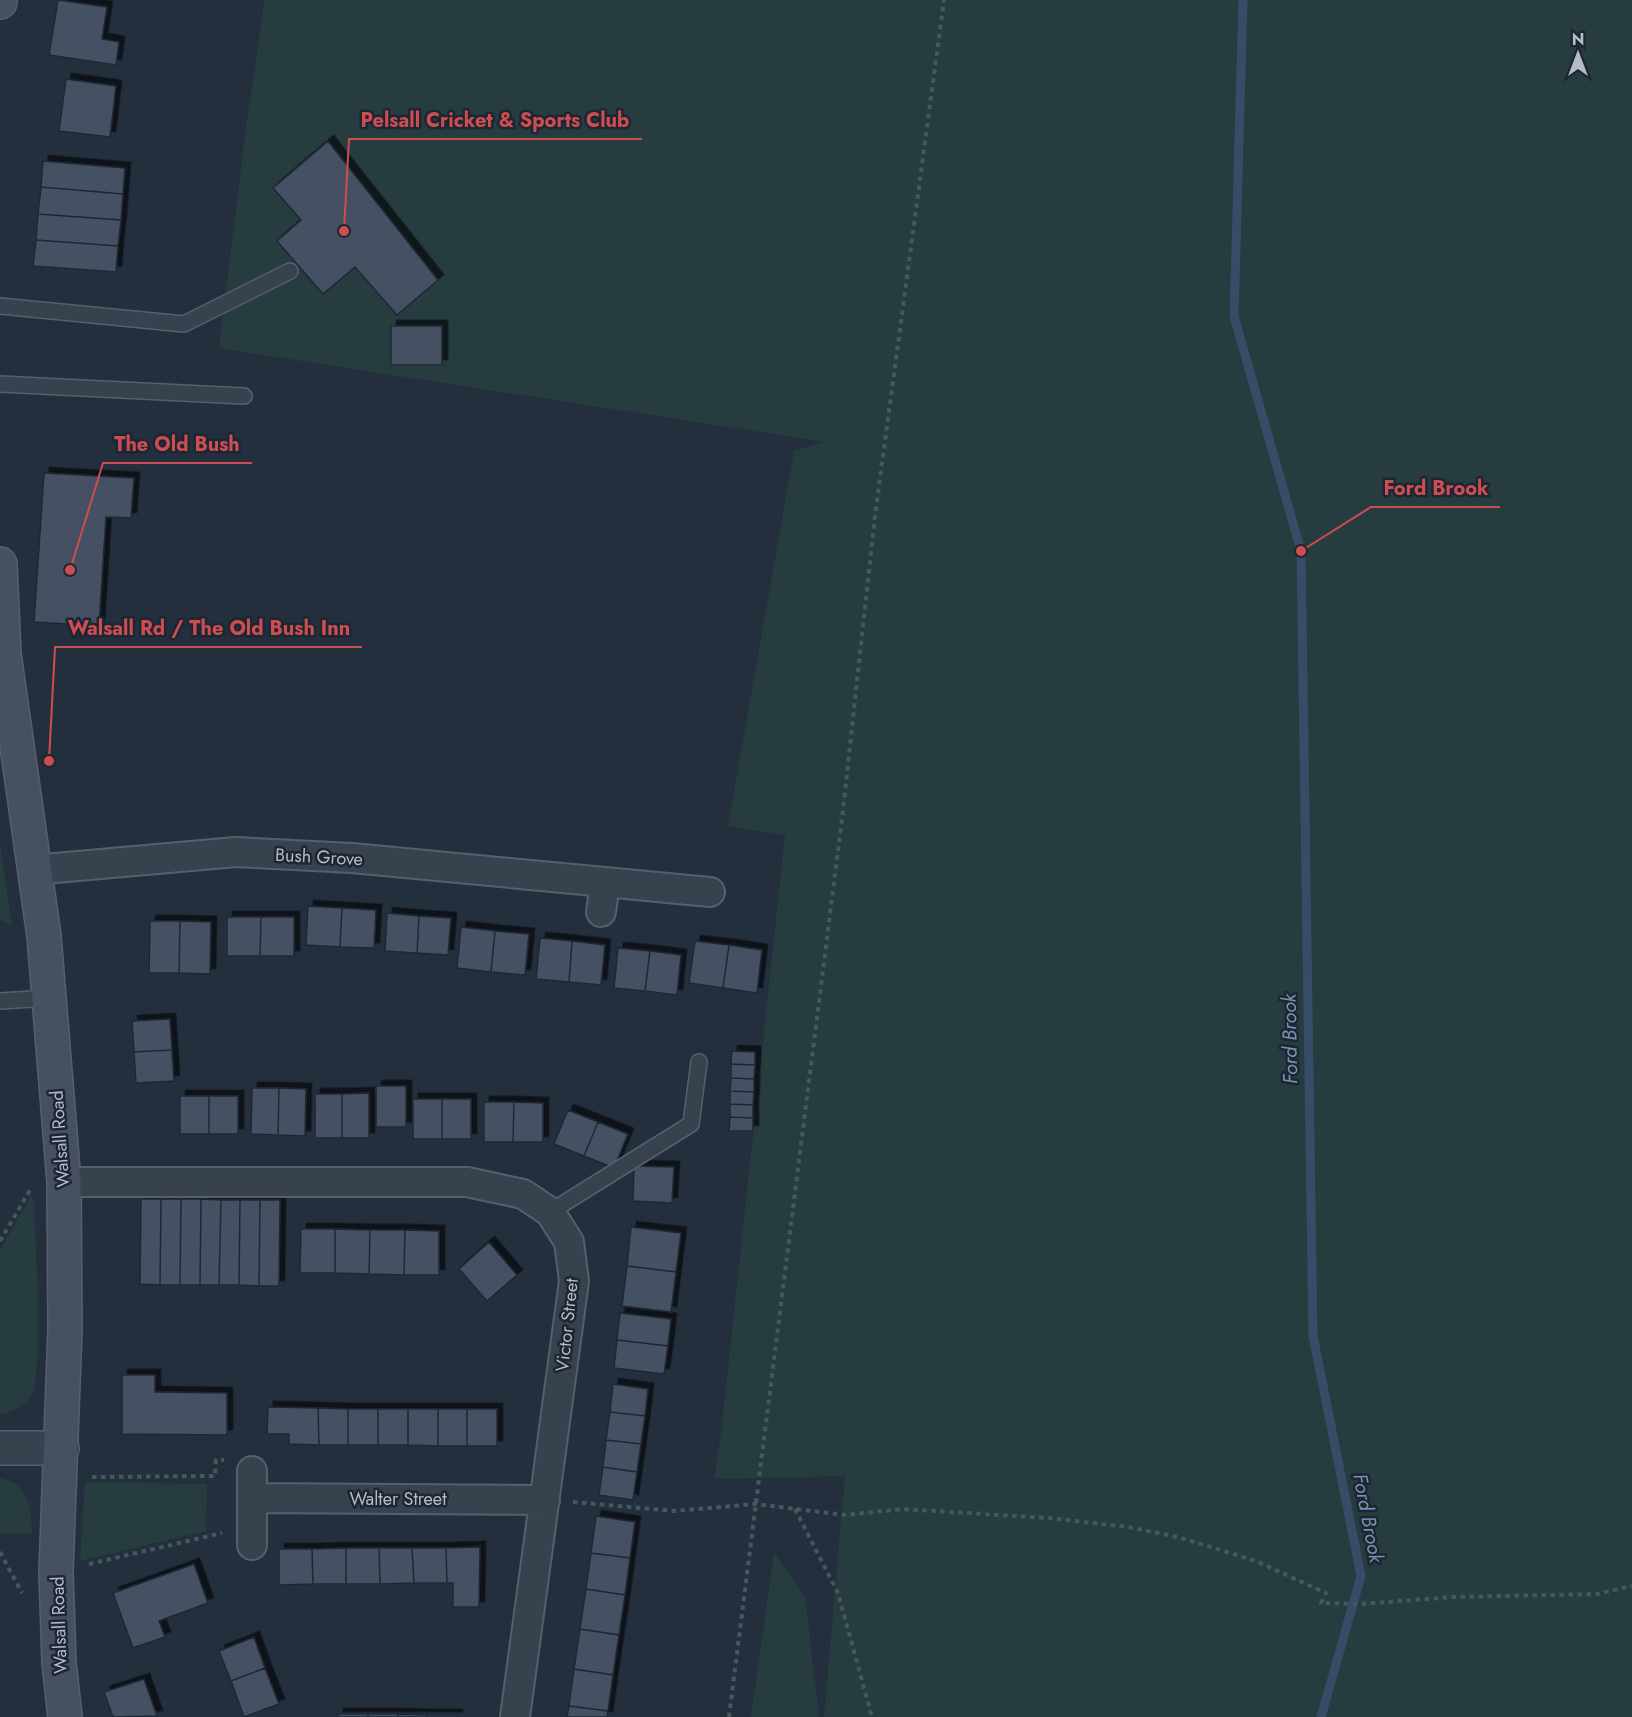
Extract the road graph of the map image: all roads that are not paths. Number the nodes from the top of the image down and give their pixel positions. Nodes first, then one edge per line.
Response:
1 (290, 272) dead end
2 (0, 306) edge
3 (0, 384) edge
4 (244, 396) dead end
5 (0, 564) edge
6 (33, 870) junction
7 (604, 882) junction
8 (710, 892) dead end
9 (601, 912) dead end
10 (49, 998) junction
11 (0, 1001) edge
12 (699, 1062) dead end
13 (64, 1182) junction
14 (550, 1212) junction
15 (0, 1448) edge
16 (61, 1463) junction
17 (545, 1500) junction
18 (252, 1510) road end
19 (65, 1717) edge
20 (515, 1717) edge

1 - 2 lane
3 - 4 lane
5 - 6 main road, Walsall Road
6 - 7 street, Bush Grove
6 - 10 main road, Walsall Road
7 - 8 street, Bush Grove
7 - 9 street
10 - 11 lane
10 - 13 main road, Walsall Road
12 - 14 lane
13 - 14 street, Victor Street
13 - 16 main road, Walsall Road
14 - 17 street, Victor Street
15 - 16 street
16 - 19 main road, Walsall Road
17 - 18 street, Walter Street
17 - 20 street, Victor Street

